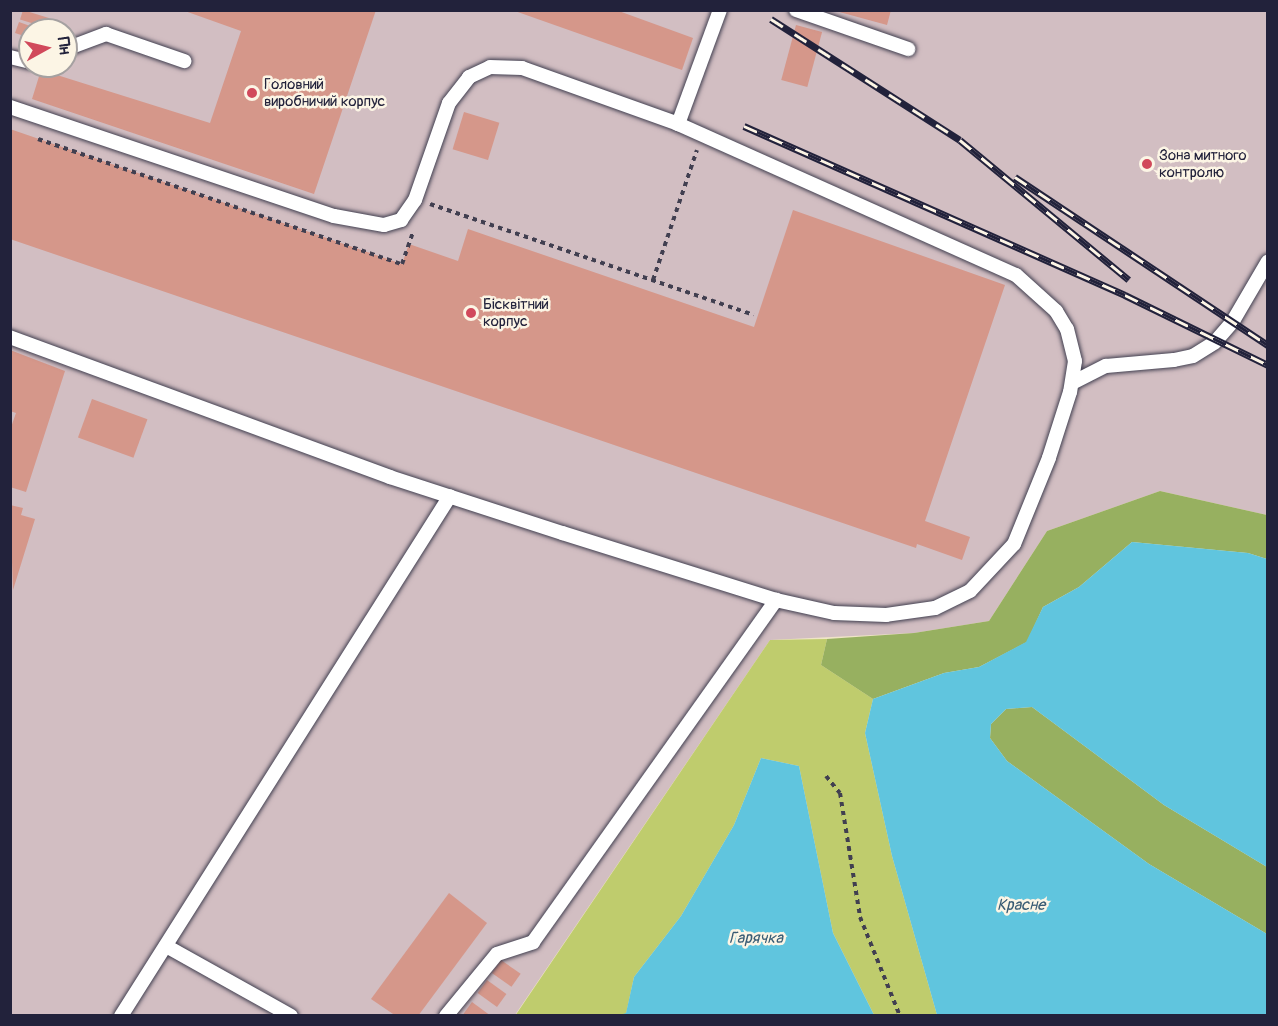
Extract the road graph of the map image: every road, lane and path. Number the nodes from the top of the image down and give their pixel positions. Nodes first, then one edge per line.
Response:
1 (720, 10) edge
2 (796, 10) edge
3 (78, 44) edge
4 (908, 50) dead end
5 (184, 61) dead end
6 (10, 107) edge
7 (678, 124) junction
8 (702, 135) junction
9 (416, 200) junction
10 (1268, 261) edge
11 (653, 280) junction
12 (754, 315) dead end
13 (10, 337) edge
14 (1072, 383) junction
15 (450, 496) junction
16 (776, 600) junction
17 (826, 776) dead end
18 (166, 946) junction
19 (121, 1016) edge
20 (291, 1016) edge
21 (446, 1016) edge
22 (900, 1016) edge

1 - 7 lane
2 - 4 lane
3 - 5 lane
6 - 9 lane
7 - 8 lane
7 - 9 lane
8 - 11 path
8 - 14 lane
9 - 11 path
10 - 14 lane
11 - 12 path
13 - 15 lane
14 - 16 lane
15 - 16 lane
15 - 18 lane
16 - 21 lane
17 - 22 path
18 - 19 lane
18 - 20 lane

